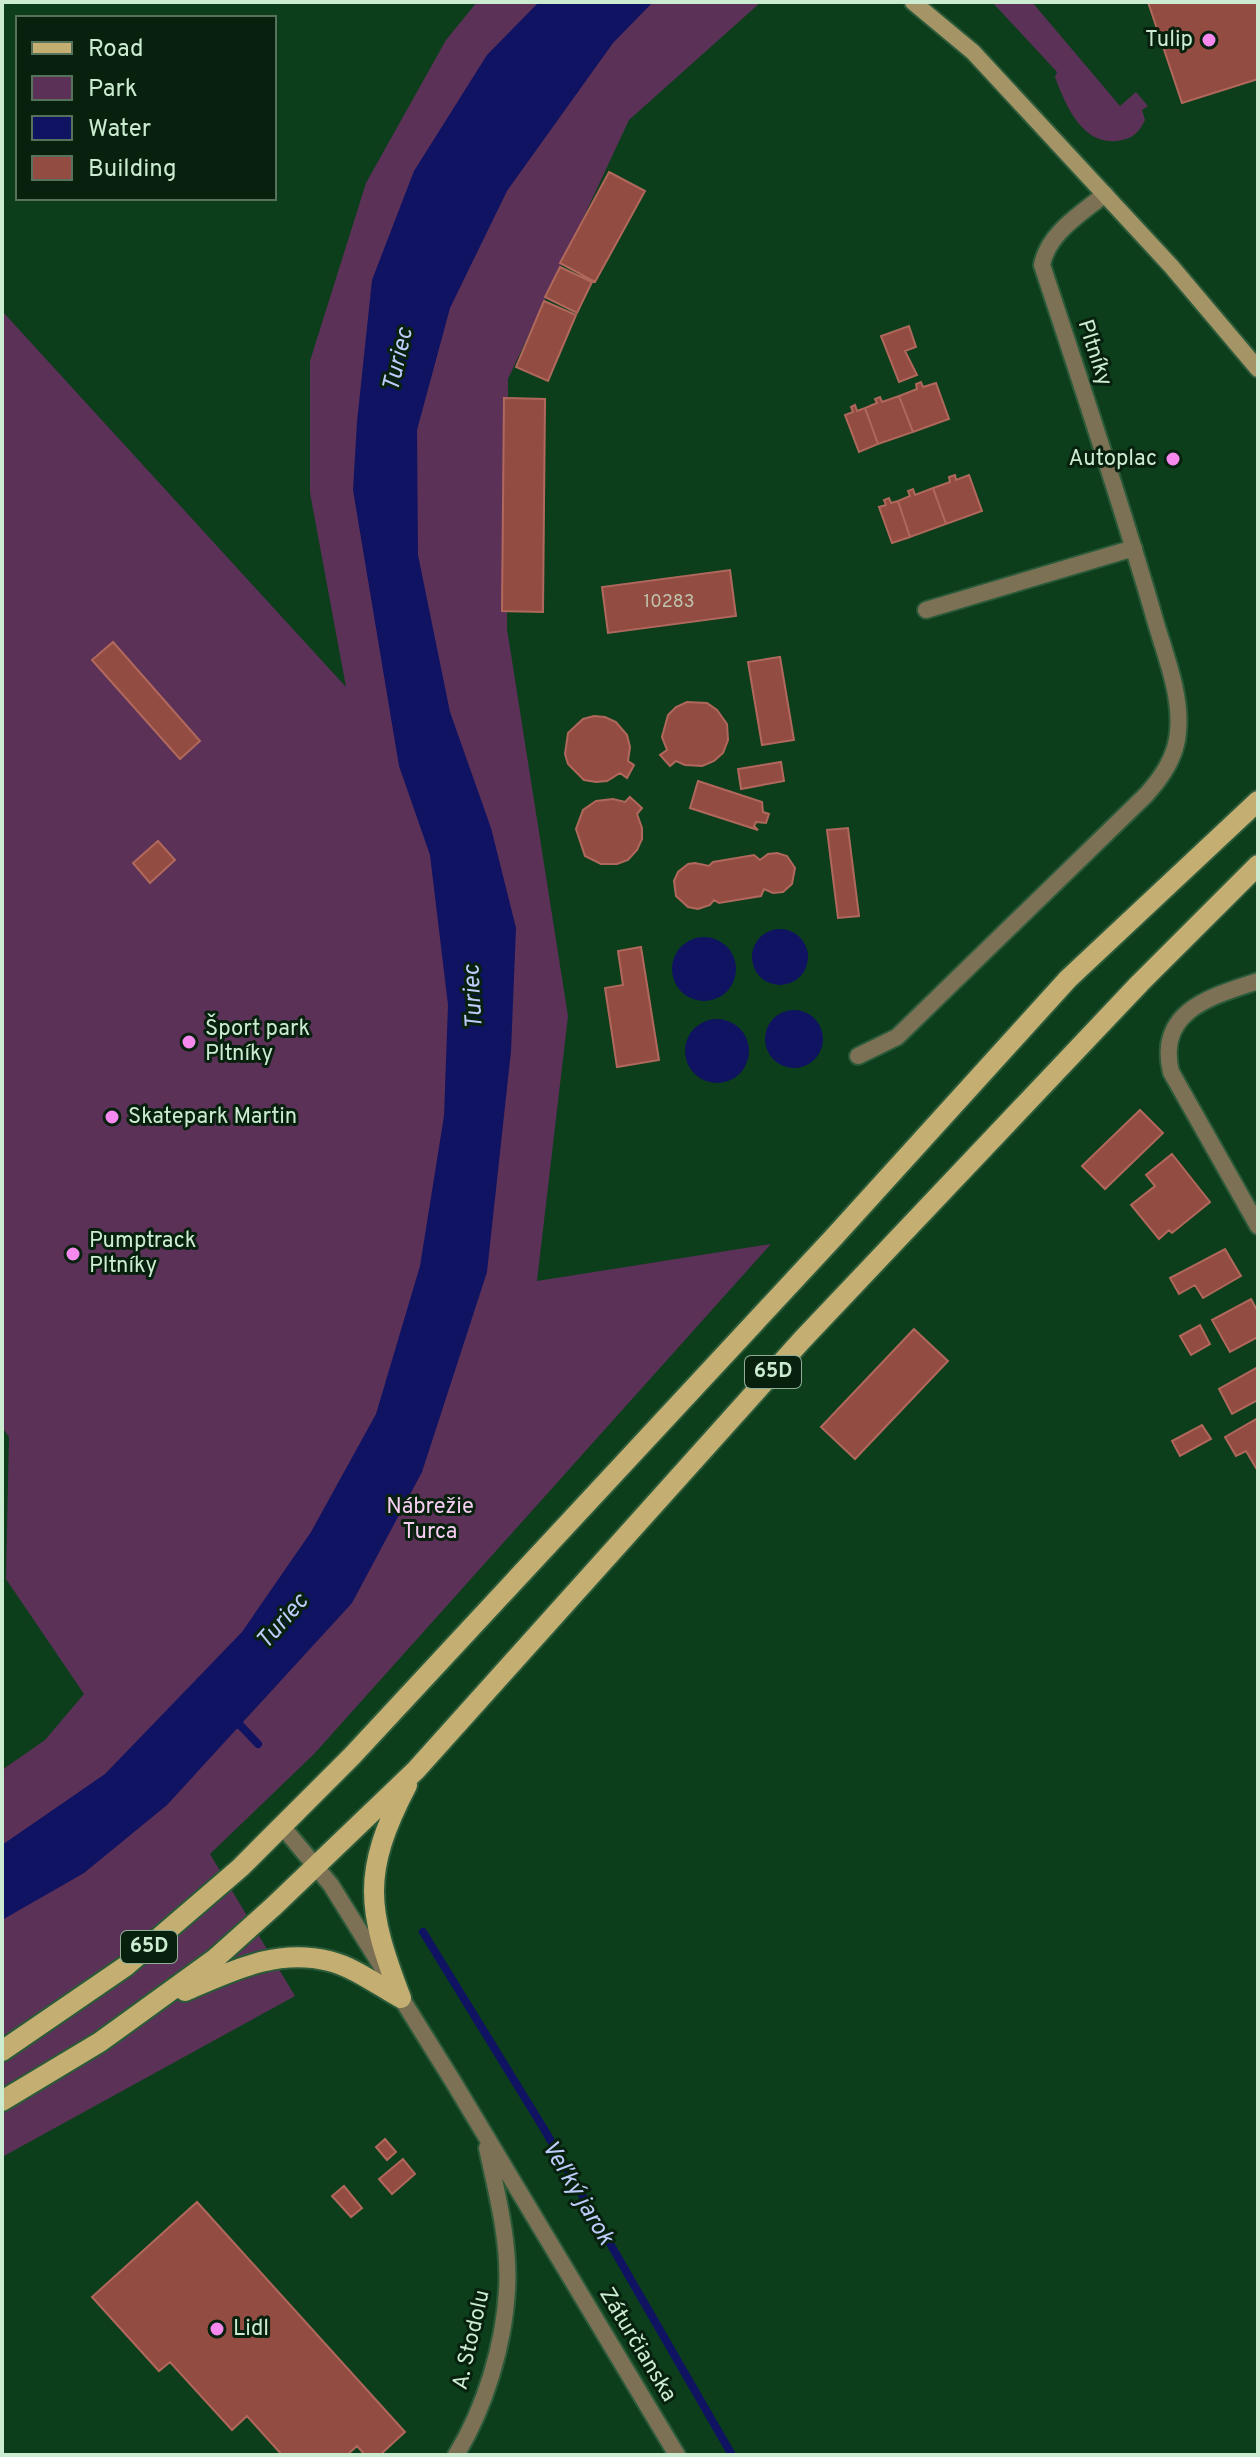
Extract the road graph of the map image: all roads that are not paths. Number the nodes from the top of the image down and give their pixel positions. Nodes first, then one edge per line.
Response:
1 (913, 2) edge
2 (1105, 194) junction
3 (1258, 369) edge
4 (1134, 548) junction
5 (926, 610) dead end
6 (1258, 801) edge
7 (1258, 865) edge
8 (1258, 981) edge
9 (858, 1056) dead end
10 (1258, 1226) edge
11 (416, 1770) junction
12 (282, 1826) junction
13 (316, 1866) junction
14 (401, 1998) junction
15 (156, 2004) junction
16 (2, 2051) edge
17 (2, 2101) edge
18 (485, 2135) junction
19 (456, 2455) edge
20 (677, 2455) edge

1 - 2 street
2 - 3 street
2 - 4 street, Pltníky
4 - 5 street
4 - 9 street, Pltníky
6 - 12 main road, 65D
7 - 11 main road, 65D
8 - 10 street
11 - 13 main road, 65D
11 - 14 main road
12 - 13 street, Záturčianska
12 - 16 main road, 65D
13 - 14 street, Záturčianska
13 - 15 main road, 65D
14 - 15 main road
14 - 18 street, Záturčianska
15 - 17 main road, 65D
18 - 19 street, A. Stodolu
18 - 20 street, Záturčianska

